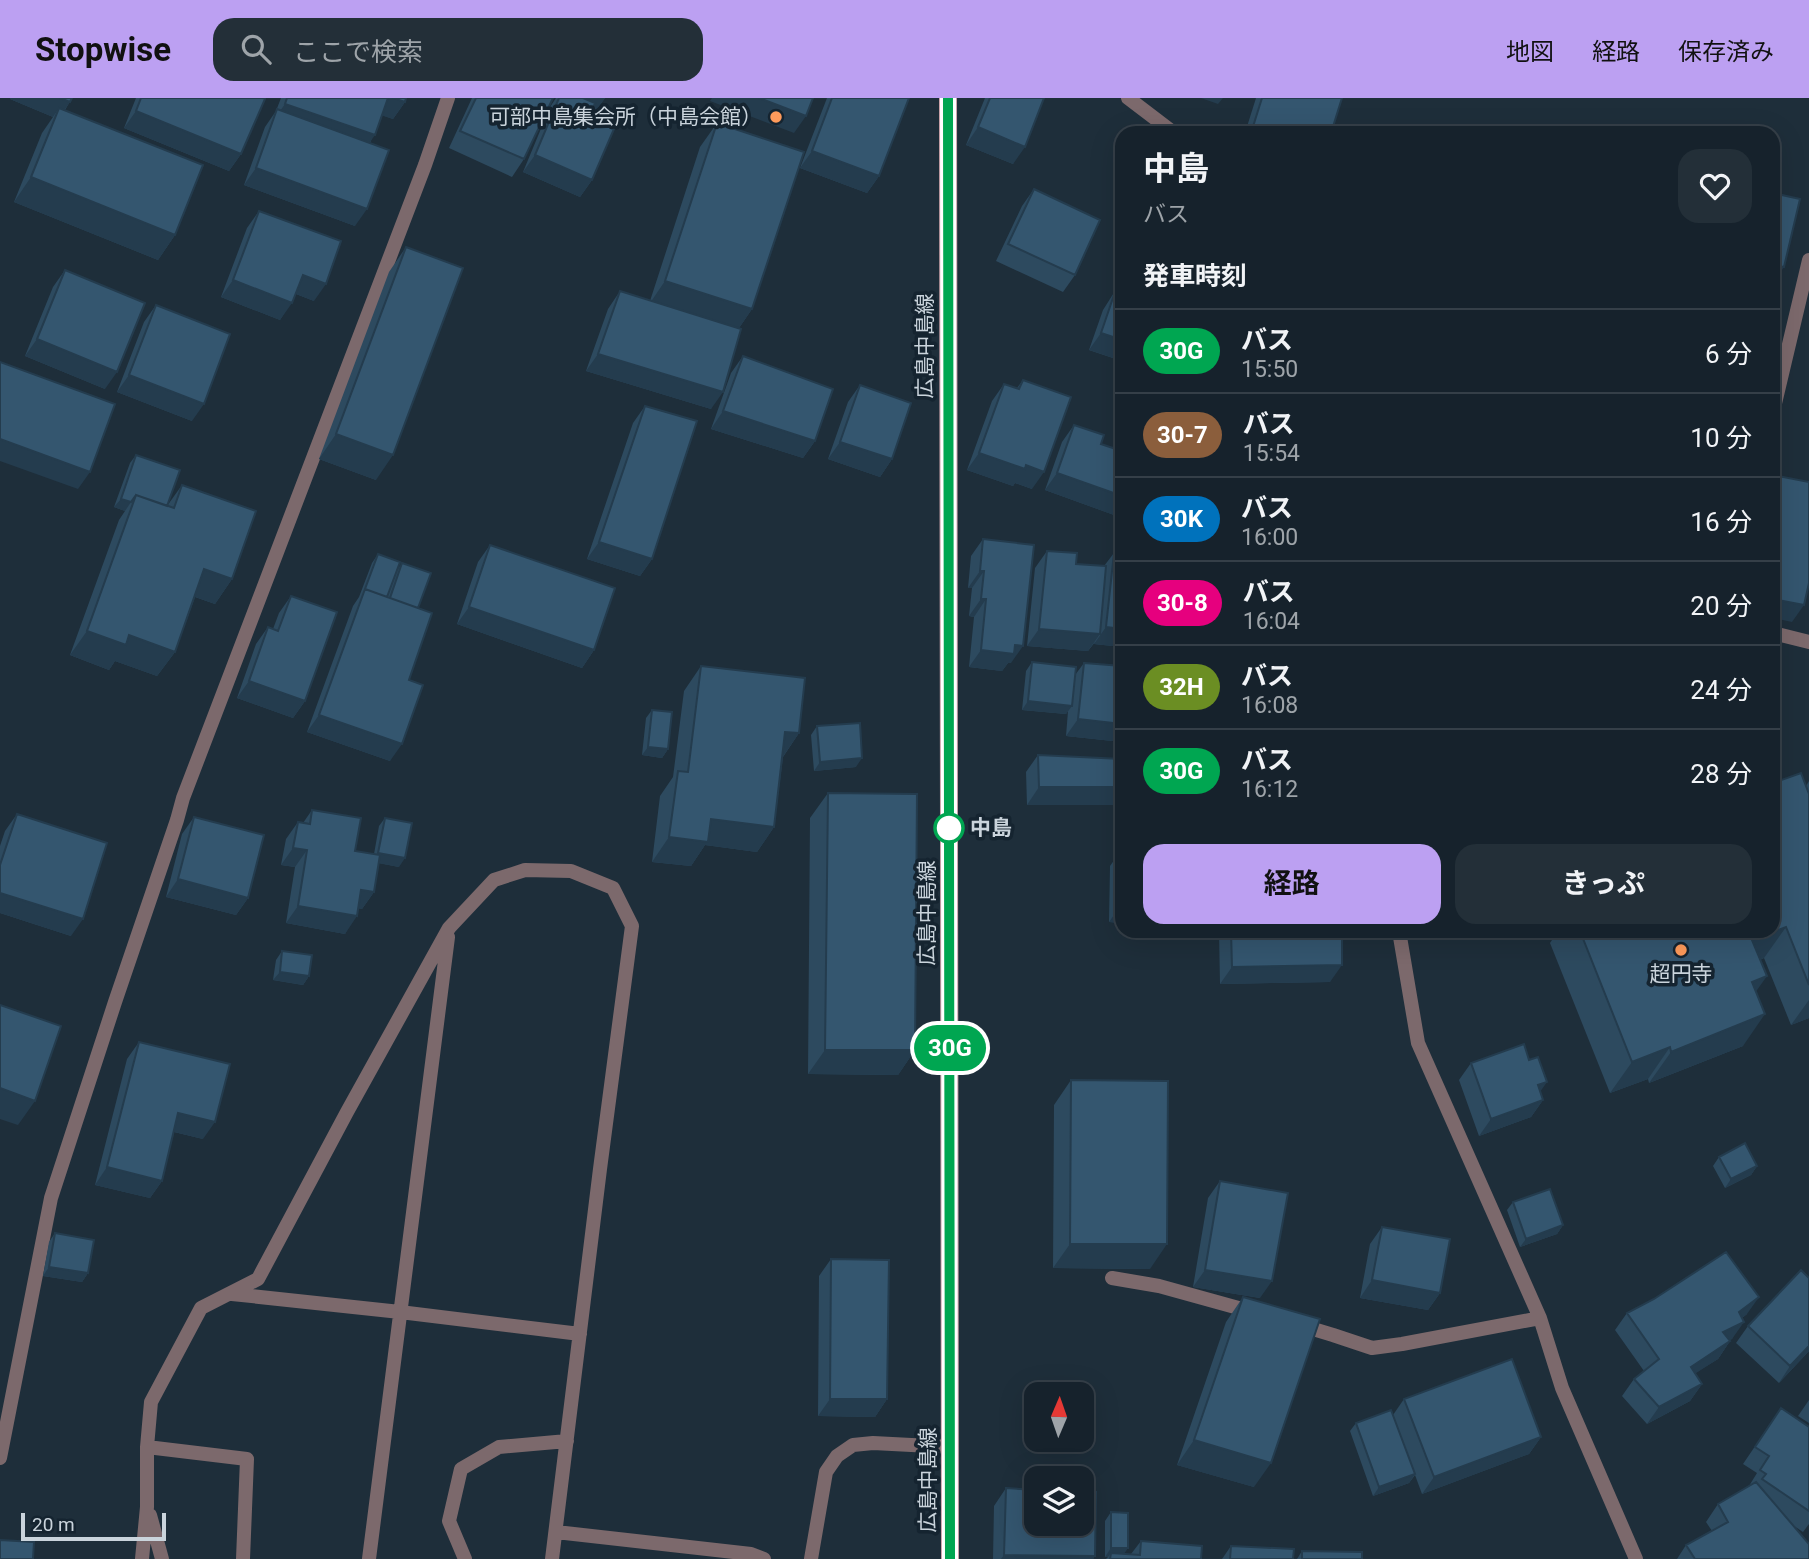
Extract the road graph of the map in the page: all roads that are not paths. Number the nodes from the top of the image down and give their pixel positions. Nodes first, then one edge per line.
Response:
1 (448, 98) edge
2 (948, 98) edge
3 (1128, 98) edge
4 (1165, 126) edge
5 (1809, 260) edge
6 (1780, 382) edge
7 (1780, 633) edge
8 (1809, 642) edge
9 (449, 928) junction
10 (1400, 938) edge
11 (1112, 1278) edge
12 (231, 1294) junction
13 (400, 1312) junction
14 (1540, 1318) junction
15 (580, 1334) junction
16 (567, 1441) junction
17 (147, 1447) junction
18 (950, 1447) junction
19 (0, 1458) edge
20 (147, 1507) junction
21 (556, 1532) junction
22 (687, 1553) edge
23 (142, 1559) edge
24 (162, 1559) edge
25 (243, 1559) edge
26 (369, 1559) edge
27 (465, 1559) edge
28 (552, 1559) edge
29 (764, 1559) edge
30 (811, 1559) edge
31 (950, 1559) edge
32 (1636, 1559) edge

1 - 19 street
2 - 18 main road, 広島中島線
3 - 4 street
5 - 6 street
7 - 8 street
9 - 12 street
9 - 13 street
9 - 15 street
10 - 14 street
11 - 14 street
12 - 13 street
12 - 17 street
13 - 15 street
13 - 26 street
14 - 32 street
15 - 16 street
16 - 21 street
16 - 27 street
17 - 20 street
17 - 25 street
18 - 30 street
18 - 31 main road, 広島中島線
20 - 23 street
20 - 24 street
21 - 22 street
21 - 28 street
22 - 29 street

